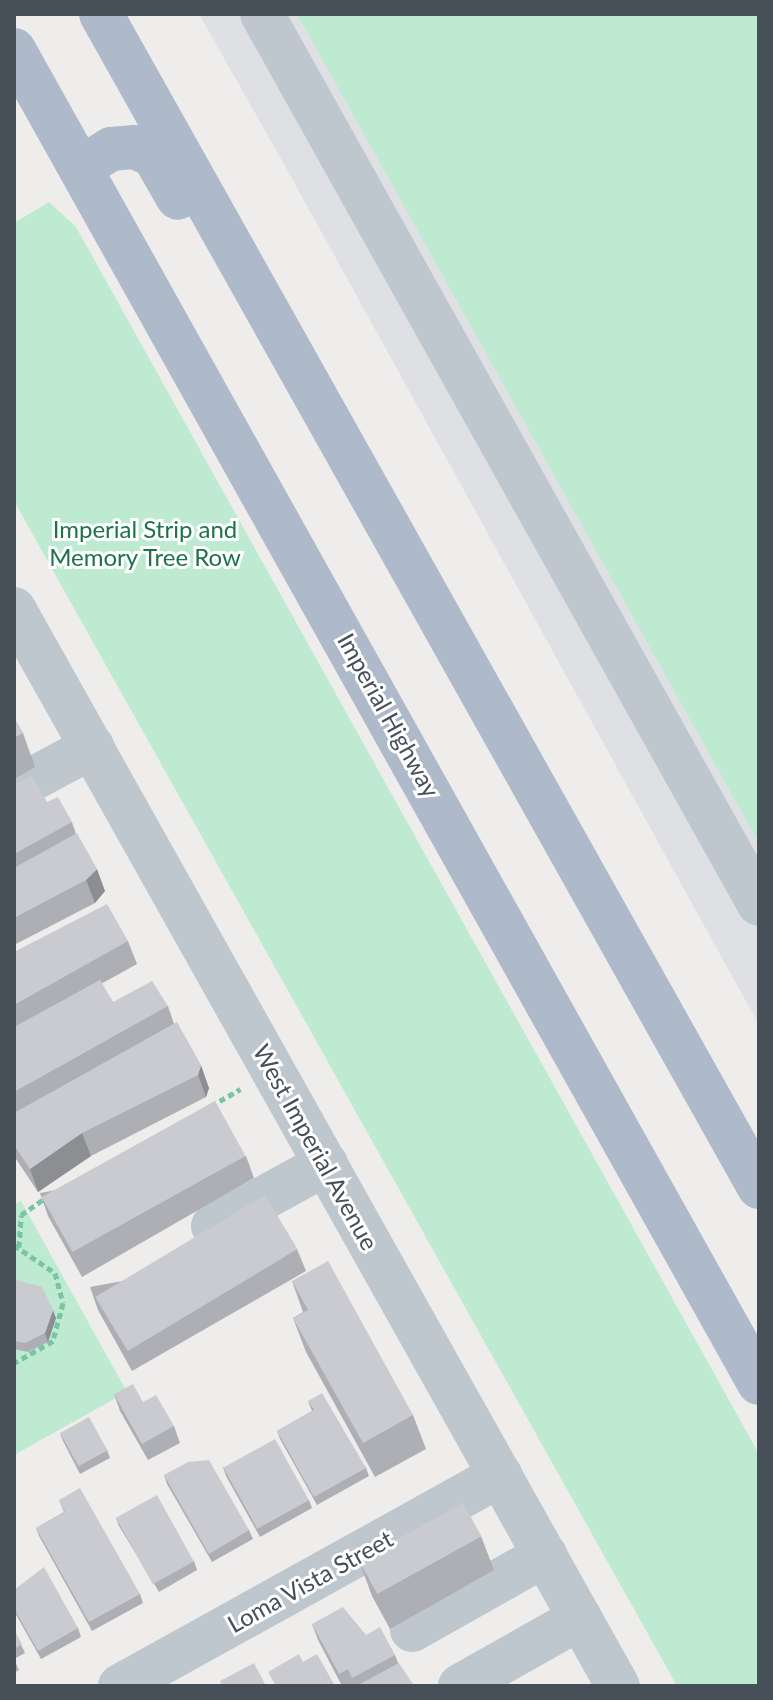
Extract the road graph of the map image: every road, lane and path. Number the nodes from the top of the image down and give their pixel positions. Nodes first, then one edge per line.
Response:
1 (101, 14) edge
2 (262, 14) edge
3 (14, 50) edge
4 (83, 166) junction
5 (272, 315) junction
6 (14, 609) edge
7 (92, 747) junction
8 (14, 789) edge
9 (759, 904) edge
10 (221, 1100) dead end
11 (194, 1115) edge
12 (326, 1164) junction
13 (759, 1187) edge
14 (58, 1191) edge
15 (17, 1246) edge
16 (176, 1246) edge
17 (14, 1363) edge
18 (759, 1383) edge
19 (500, 1475) junction
20 (545, 1555) junction
21 (580, 1618) junction
22 (412, 1630) dead end
23 (606, 1682) edge
24 (120, 1686) edge
25 (460, 1686) edge

1 - 5 main road
2 - 9 street
3 - 4 main road, Imperial Highway
4 - 5 main road
4 - 18 main road, Imperial Highway
5 - 13 main road
6 - 7 street, West Imperial Avenue
7 - 8 street
7 - 12 street, West Imperial Avenue
10 - 11 path
12 - 16 street
12 - 19 street, West Imperial Avenue
14 - 15 path
15 - 17 path
19 - 20 street, West Imperial Avenue
19 - 24 street, Loma Vista Street
20 - 21 street, West Imperial Avenue
20 - 22 street
21 - 23 street, West Imperial Avenue
21 - 25 street

